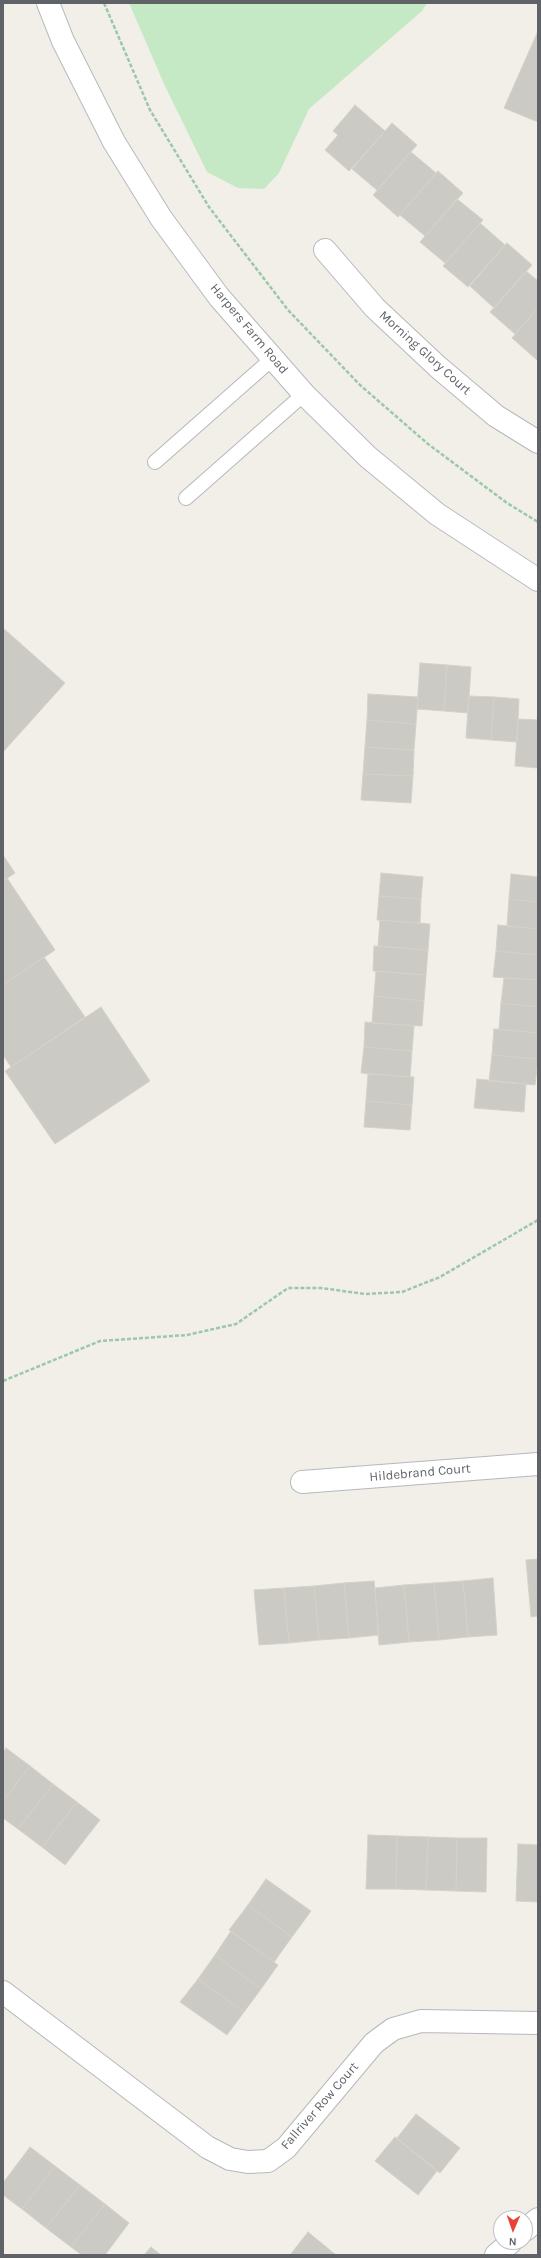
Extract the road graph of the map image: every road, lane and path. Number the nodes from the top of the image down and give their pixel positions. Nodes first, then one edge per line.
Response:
1 (48, 3) edge
2 (104, 3) edge
3 (325, 250) dead end
4 (272, 359) junction
5 (304, 394) junction
6 (538, 442) edge
7 (155, 462) dead end
8 (186, 498) dead end
9 (538, 522) edge
10 (538, 580) edge
11 (538, 1220) edge
12 (3, 1381) edge
13 (538, 1464) edge
14 (302, 1482) dead end
15 (3, 1992) edge
16 (538, 2023) edge

1 - 4 street, Harpers Farm Road
2 - 9 path
3 - 6 street, Morning Glory Court
4 - 5 street, Harpers Farm Road
4 - 7 lane
5 - 8 lane
5 - 10 street, Harpers Farm Road
11 - 12 path
13 - 14 street, Hildebrand Court
15 - 16 street, Fallriver Row Court

